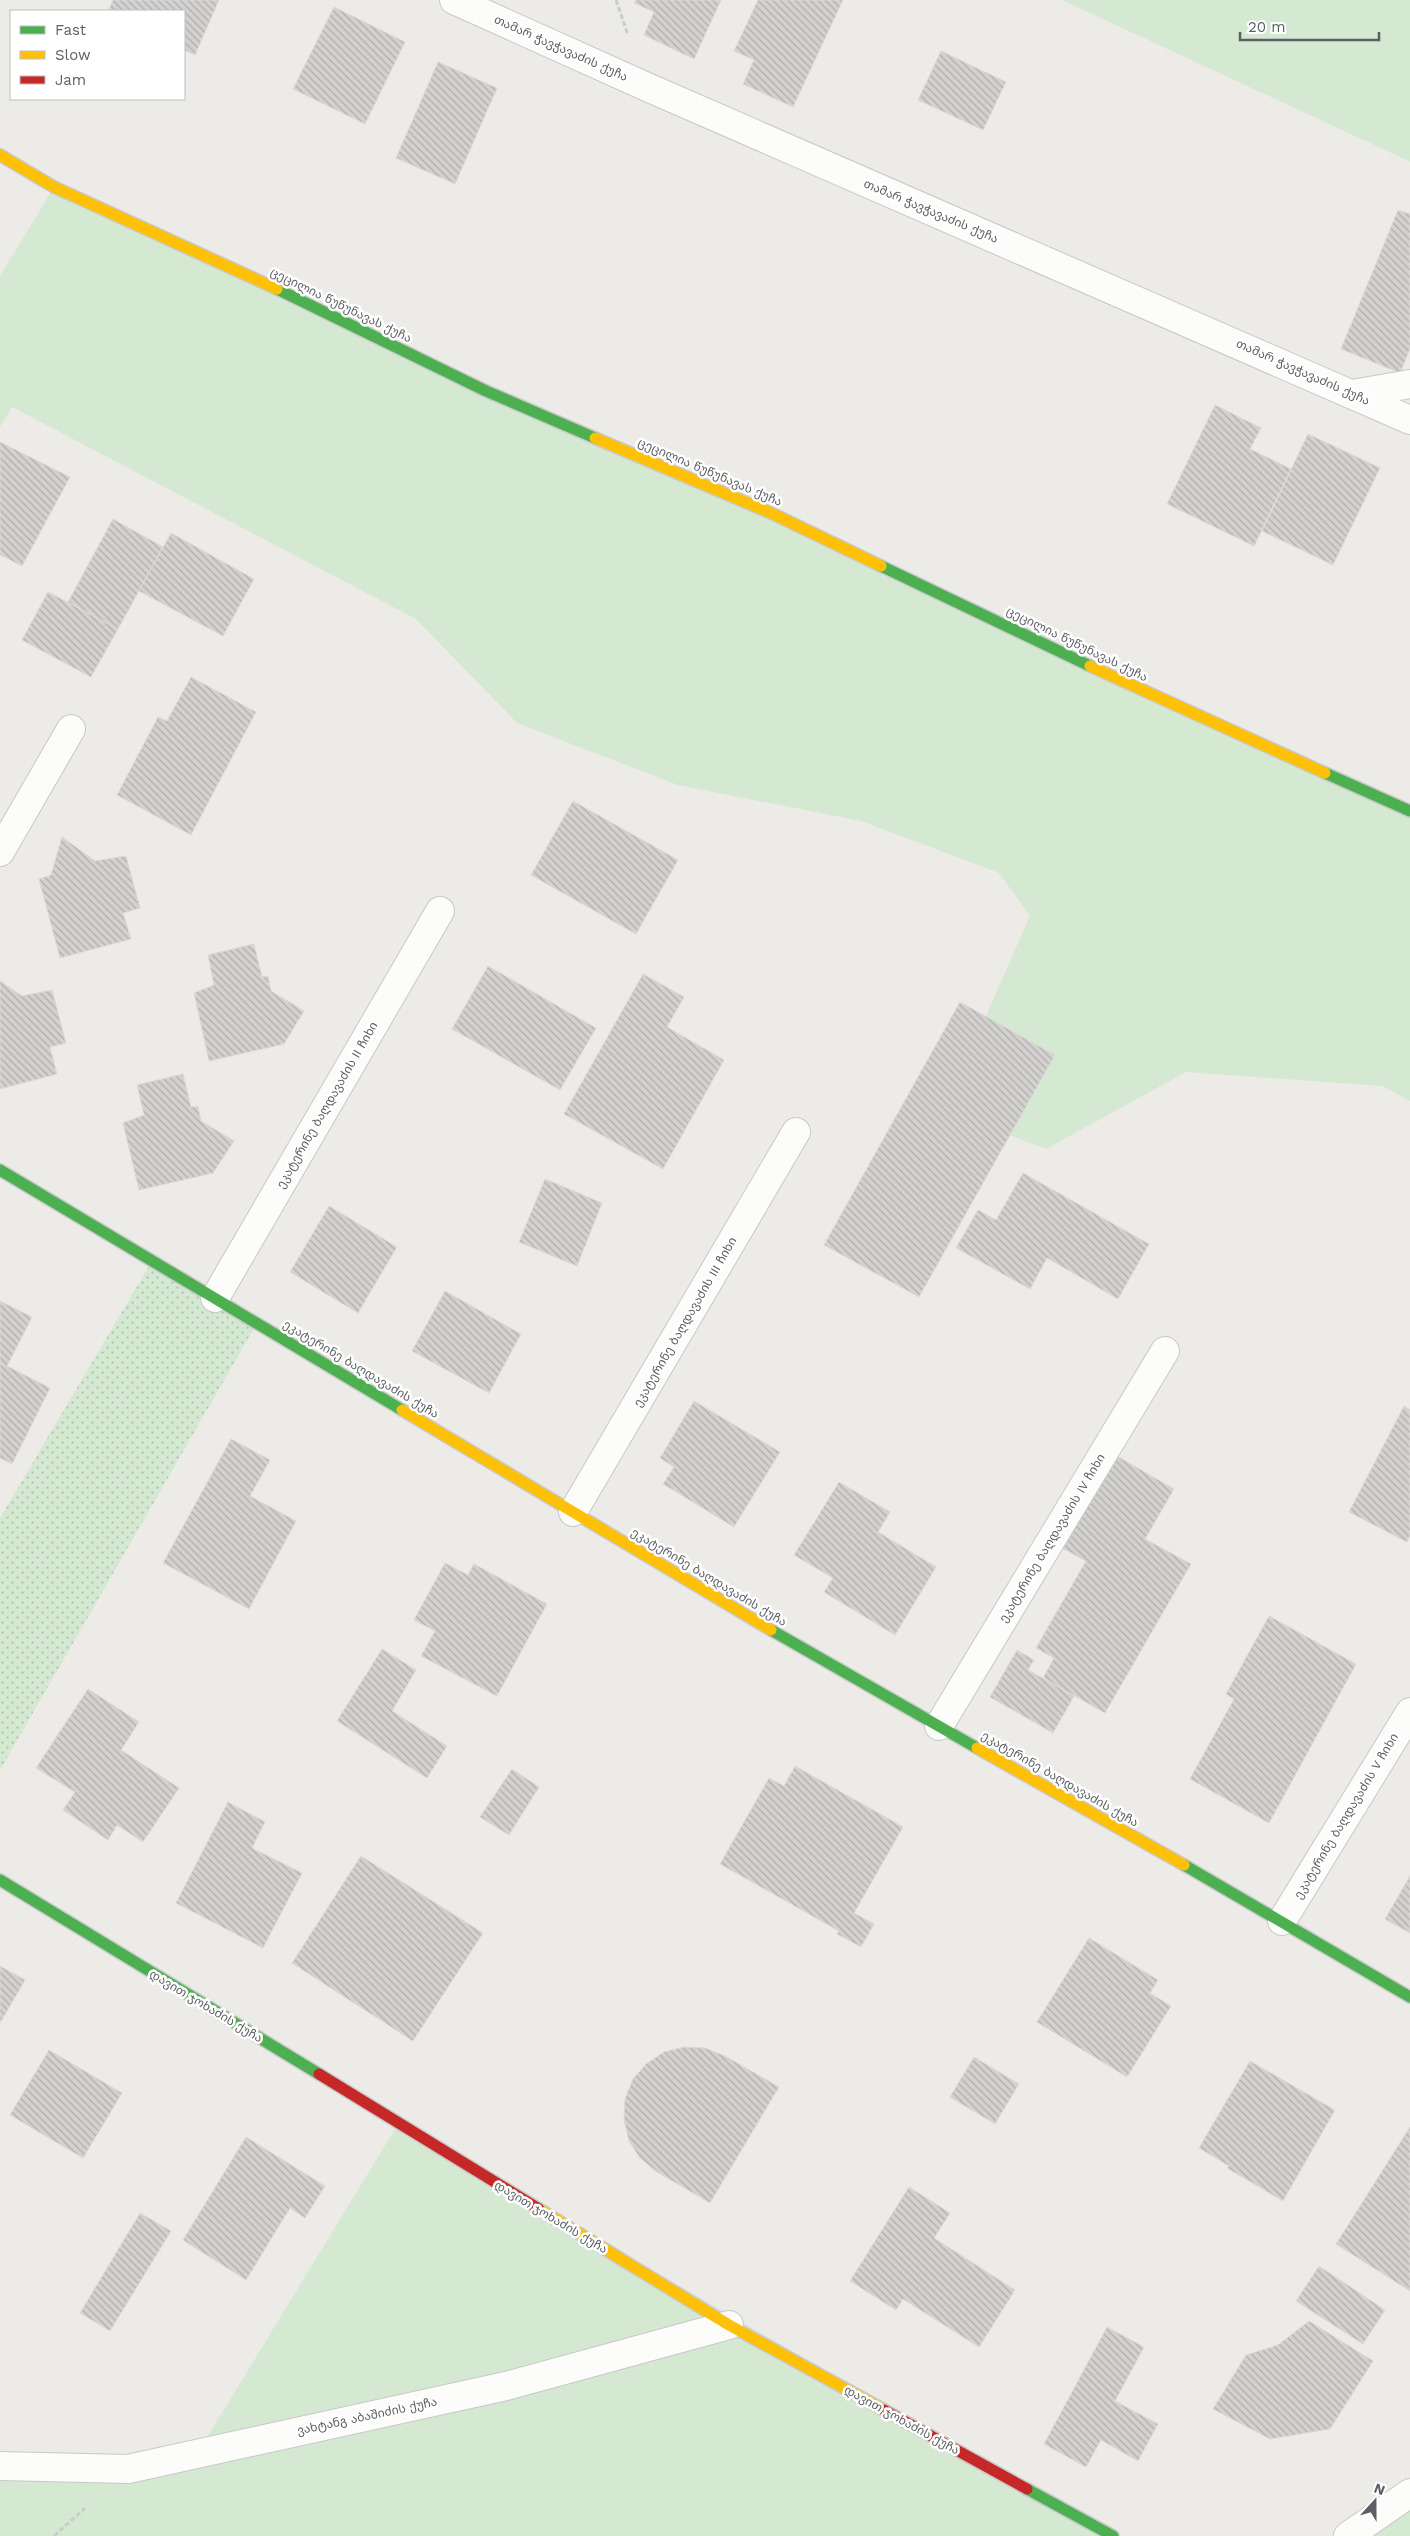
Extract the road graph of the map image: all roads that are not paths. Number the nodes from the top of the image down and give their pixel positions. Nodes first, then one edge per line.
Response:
1 (454, 0) edge
2 (0, 155) edge
3 (1410, 384) edge
4 (1352, 394) junction
5 (1410, 420) edge
6 (71, 729) dead end
7 (1410, 811) edge
8 (0, 852) edge
9 (440, 911) dead end
10 (796, 1132) dead end
11 (0, 1170) edge
12 (215, 1298) junction
13 (1165, 1351) dead end
14 (573, 1512) junction
15 (1410, 1712) edge
16 (939, 1726) junction
17 (0, 1880) edge
18 (1282, 1921) junction
19 (1410, 1997) edge
20 (729, 2325) junction
21 (0, 2466) edge
22 (1410, 2493) edge
23 (1113, 2536) edge
24 (1348, 2536) edge

1 - 4 street, თამარ ჭავჭავაძის ქუჩა
2 - 7 street, ცეცილია წუწუნავას ქუჩა
3 - 4 street
4 - 5 street, თამარ ჭავჭავაძის ქუჩა
6 - 8 street
9 - 12 street, ეკატერინე ბაღდავაძის II ჩიხი
10 - 14 street, ეკატერინე ბაღდავაძის III ჩიხი
11 - 12 street, ეკატერინე ბაღდავაძის ქუჩა
12 - 14 street, ეკატერინე ბაღდავაძის ქუჩა
13 - 16 street, ეკატერინე ბაღდავაძის IV ჩიხი
14 - 16 street, ეკატერინე ბაღდავაძის ქუჩა
15 - 18 street, ეკატერინე ბაღდავაძის V ჩიხი
16 - 18 street, ეკატერინე ბაღდავაძის ქუჩა
17 - 20 street, დავით ჯოხაძის ქუჩა
18 - 19 street, ეკატერინე ბაღდავაძის ქუჩა
20 - 21 street, ვახტანგ აბაშიძის ქუჩა
20 - 23 street, დავით ჯოხაძის ქუჩა
22 - 24 street

